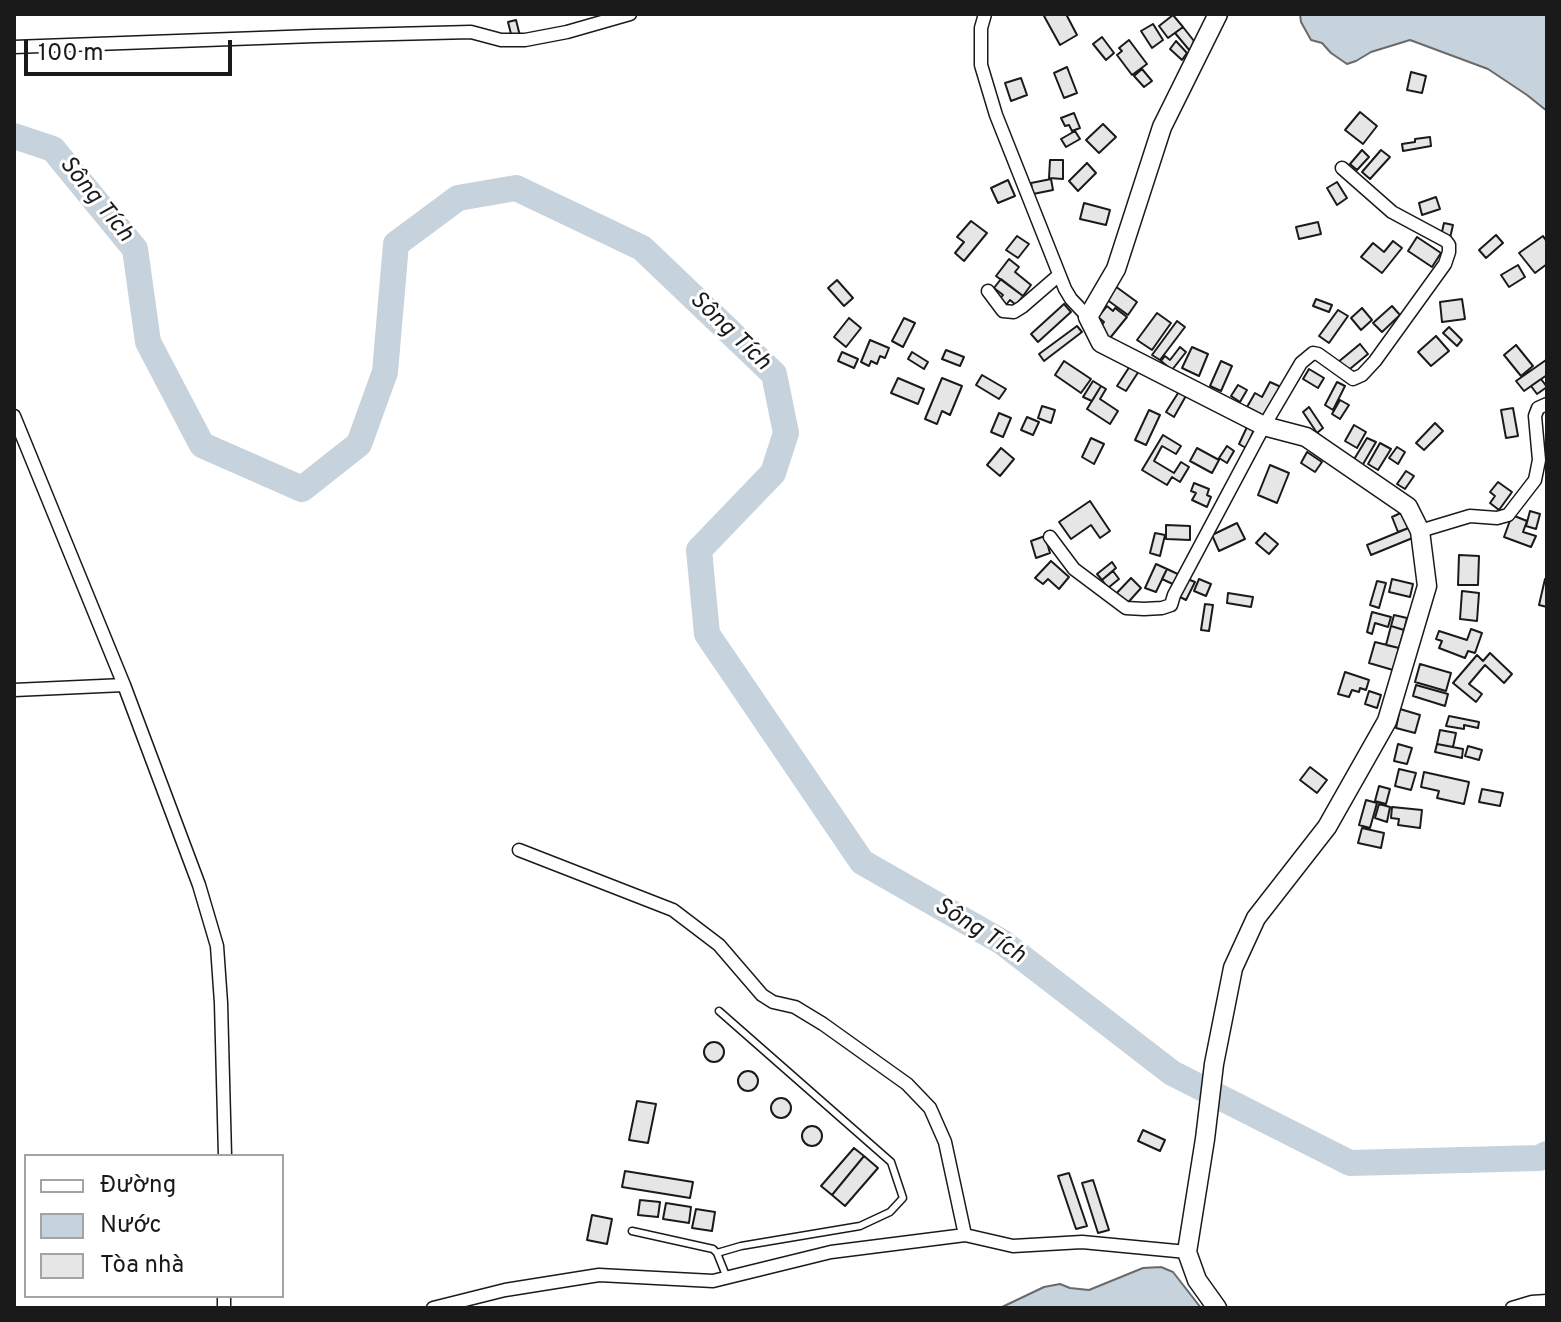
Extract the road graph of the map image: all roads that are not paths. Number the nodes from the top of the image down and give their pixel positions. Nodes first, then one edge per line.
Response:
1 (630, 14) edge
2 (985, 14) edge
3 (1218, 14) edge
4 (14, 47) edge
5 (1342, 168) dead end
6 (1059, 275) junction
7 (988, 291) dead end
8 (1088, 317) junction
9 (1547, 404) edge
10 (14, 416) edge
11 (1264, 426) junction
12 (1420, 531) junction
13 (1050, 537) dead end
14 (124, 685) junction
15 (14, 690) edge
16 (519, 850) dead end
17 (719, 1011) dead end
18 (225, 1154) edge
19 (632, 1231) dead end
20 (965, 1235) junction
21 (1187, 1252) junction
22 (717, 1253) junction
23 (727, 1278) junction
24 (1547, 1301) edge
25 (433, 1308) edge
26 (1217, 1308) edge
27 (1512, 1308) edge

1 - 4 street
2 - 6 street
3 - 8 street
5 - 11 street
6 - 7 street
6 - 8 street
8 - 11 street
9 - 12 street
10 - 14 street
11 - 12 street
11 - 13 street
12 - 21 street
14 - 15 street
14 - 18 street
16 - 20 street
17 - 22 lane
19 - 22 lane
20 - 21 street
20 - 23 street
21 - 26 street
22 - 23 lane
23 - 25 street
24 - 27 street

